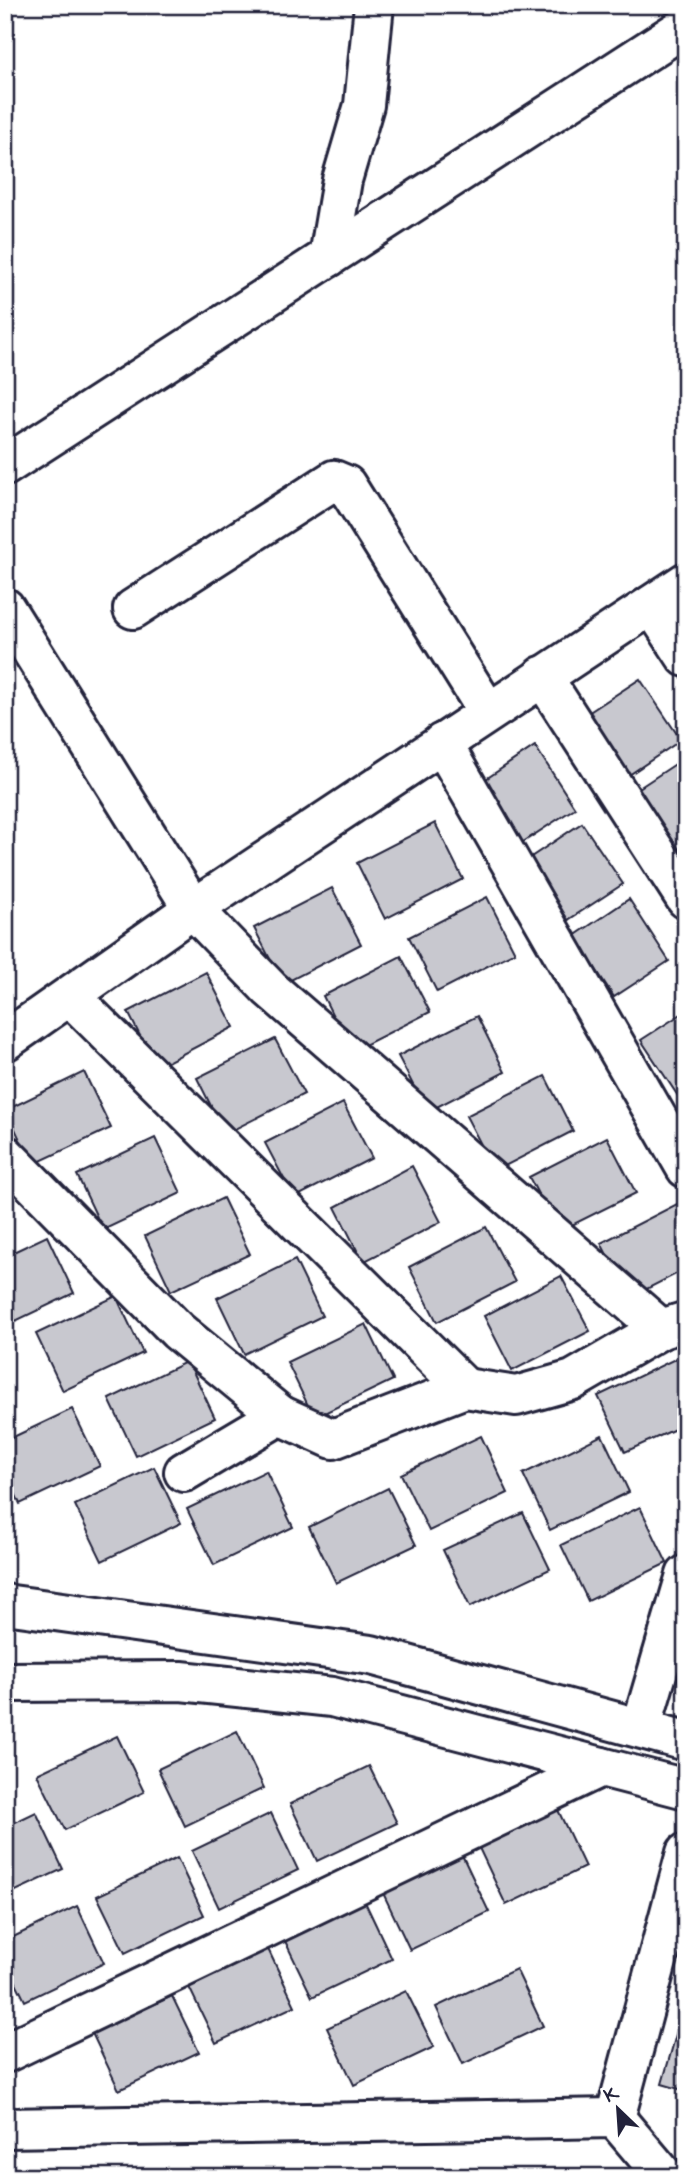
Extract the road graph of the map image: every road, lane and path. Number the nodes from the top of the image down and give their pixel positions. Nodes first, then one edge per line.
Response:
1 (374, 5) edge
2 (686, 26) edge
3 (329, 257) junction
4 (5, 466) edge
5 (686, 582) edge
6 (652, 605) junction
7 (5, 608) edge
8 (133, 609) dead end
9 (686, 656) edge
10 (542, 676) junction
11 (488, 712) junction
12 (442, 743) junction
13 (686, 899) edge
14 (192, 909) junction
15 (70, 996) junction
16 (5, 1041) edge
17 (5, 1155) edge
18 (686, 1168) edge
19 (673, 1325) edge
20 (465, 1388) junction
21 (280, 1415) junction
22 (184, 1472) dead end
23 (686, 1575) edge
24 (5, 1604) edge
25 (5, 1682) edge
26 (641, 1728) junction
27 (686, 1741) edge
28 (601, 1767) junction
29 (686, 1788) edge
30 (686, 1853) edge
31 (5, 2053) edge
32 (615, 2118) junction
33 (5, 2128) edge
34 (665, 2177) edge

1 - 3 street
2 - 3 street
3 - 4 street
5 - 6 street
6 - 9 street
6 - 10 street
7 - 14 street
8 - 11 street
10 - 11 street
10 - 13 street
11 - 12 street
12 - 14 street
12 - 18 street
14 - 15 street
14 - 19 street
15 - 16 street
15 - 20 street
17 - 21 street
19 - 20 street
20 - 21 street
21 - 22 street
23 - 26 street
24 - 26 street
25 - 28 street
26 - 27 street
28 - 29 street
28 - 31 street
30 - 32 street
32 - 33 street
32 - 34 street

